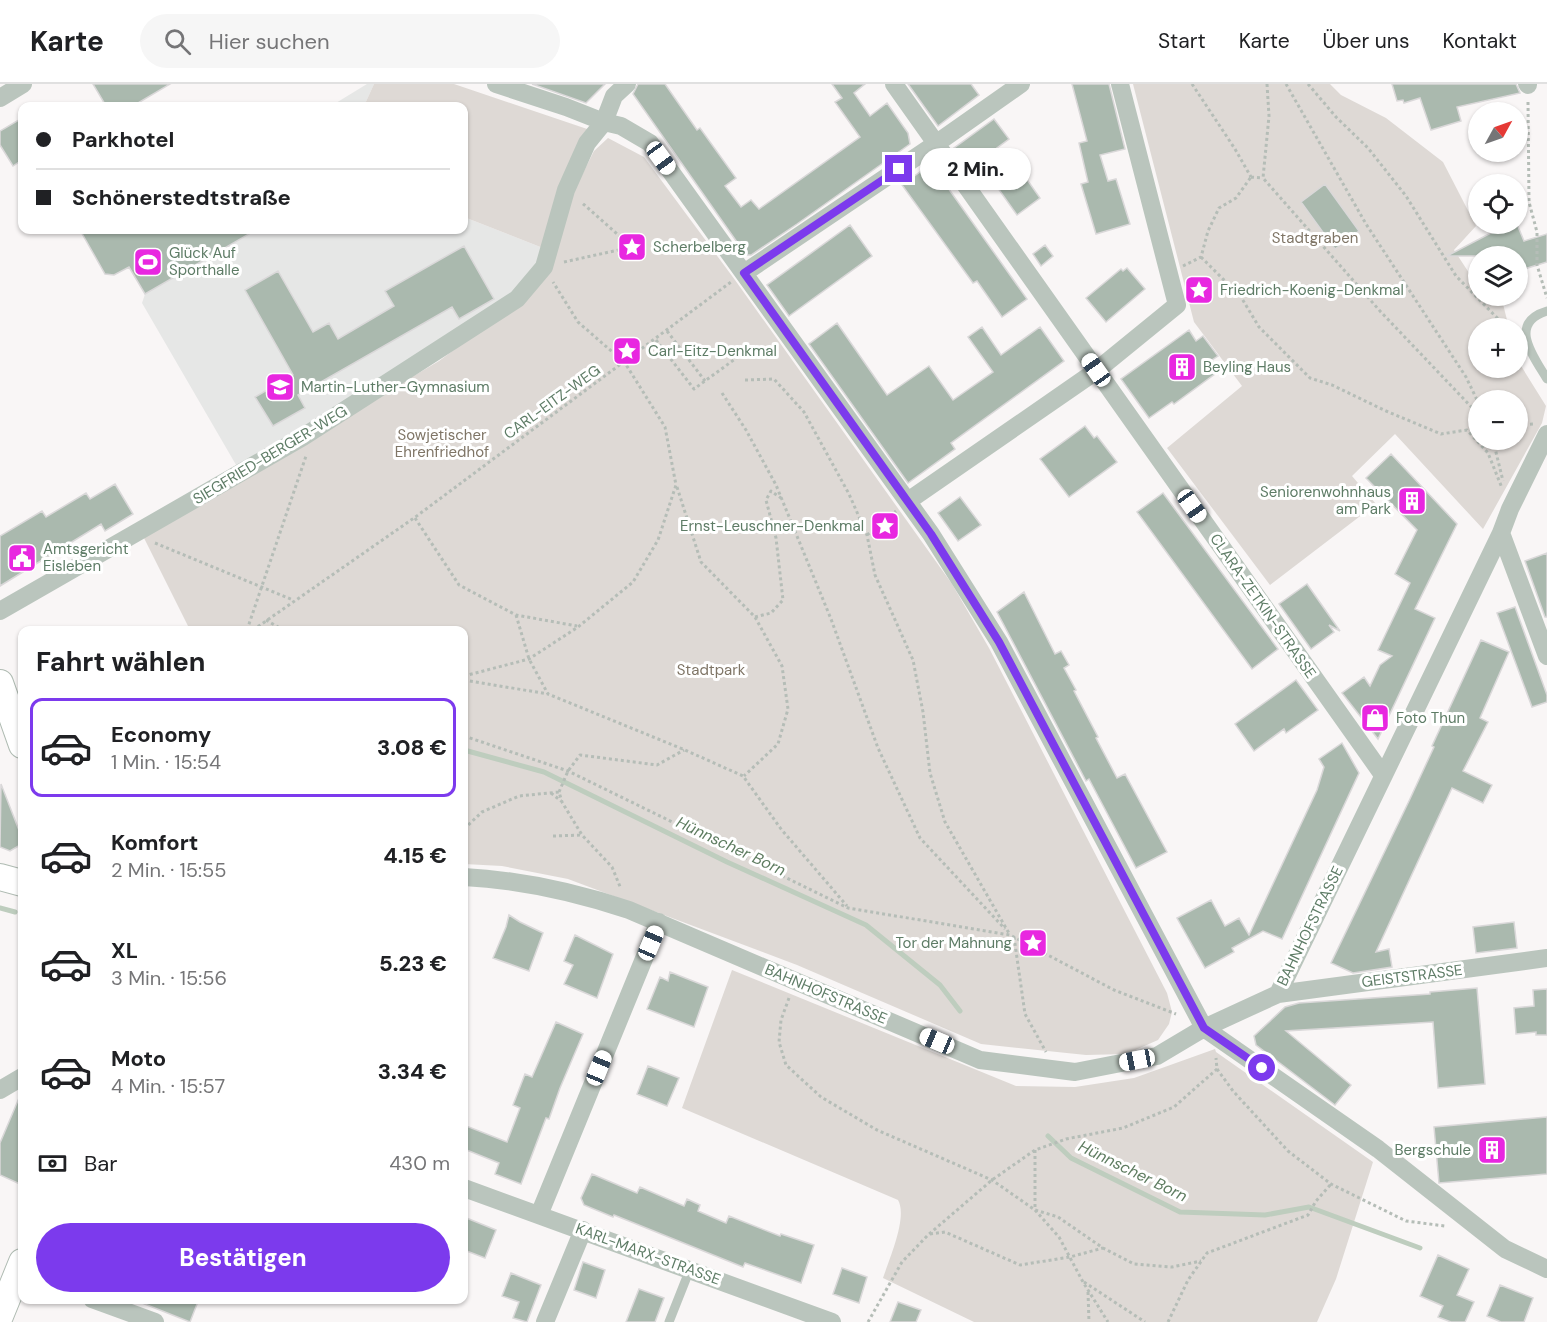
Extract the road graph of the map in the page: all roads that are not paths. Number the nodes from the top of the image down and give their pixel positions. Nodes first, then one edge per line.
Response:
1 (23, 84) edge
2 (498, 84) edge
3 (627, 84) edge
4 (894, 84) edge
5 (1022, 84) edge
6 (1120, 84) edge
7 (0, 98) edge
8 (604, 122) junction
9 (938, 143) junction
10 (744, 273) junction
11 (1547, 311) edge
12 (1096, 370) junction
13 (1547, 379) edge
14 (1547, 434) edge
15 (908, 501) junction
16 (1501, 533) junction
17 (0, 611) edge
18 (1547, 656) edge
19 (0, 683) edge
20 (18, 733) edge
21 (1383, 775) junction
22 (0, 877) edge
23 (468, 877) edge
24 (18, 882) edge
25 (659, 922) junction
26 (1547, 958) edge
27 (1278, 994) junction
28 (1204, 1028) junction
29 (18, 1079) edge
30 (0, 1090) edge
31 (468, 1189) edge
32 (539, 1215) junction
33 (583, 1230) junction
34 (690, 1269) junction
35 (1547, 1269) edge
36 (18, 1276) edge
37 (106, 1304) edge
38 (0, 1316) edge
39 (155, 1322) edge
40 (545, 1322) edge
41 (669, 1322) edge
42 (832, 1322) edge

1 - 7 street
2 - 8 street
3 - 8 street, SIEGFRIED-BERGER-WEG
4 - 9 street, CLARA-ZETKIN-STRASSE
5 - 9 street
6 - 12 street
8 - 10 street
8 - 17 street, SIEGFRIED-BERGER-WEG
9 - 10 street
9 - 12 street, CLARA-ZETKIN-STRASSE
10 - 15 street
11 - 13 lane
12 - 15 street
12 - 21 street, CLARA-ZETKIN-STRASSE
14 - 16 street, BAHNHOFSTRASSE
15 - 28 street
16 - 18 street
16 - 21 street, BAHNHOFSTRASSE
19 - 20 main road
21 - 27 street, BAHNHOFSTRASSE
22 - 24 main road
23 - 25 street, BAHNHOFSTRASSE
25 - 28 street, BAHNHOFSTRASSE
25 - 32 street
26 - 27 street, GEISTSTRASSE
27 - 28 street, BAHNHOFSTRASSE
28 - 35 street
29 - 30 street
31 - 32 street, KARL-MARX-STRASSE
32 - 33 street, KARL-MARX-STRASSE
33 - 34 street, KARL-MARX-STRASSE
33 - 40 street
34 - 41 lane
34 - 42 street, KARL-MARX-STRASSE
36 - 38 main road
37 - 39 street

